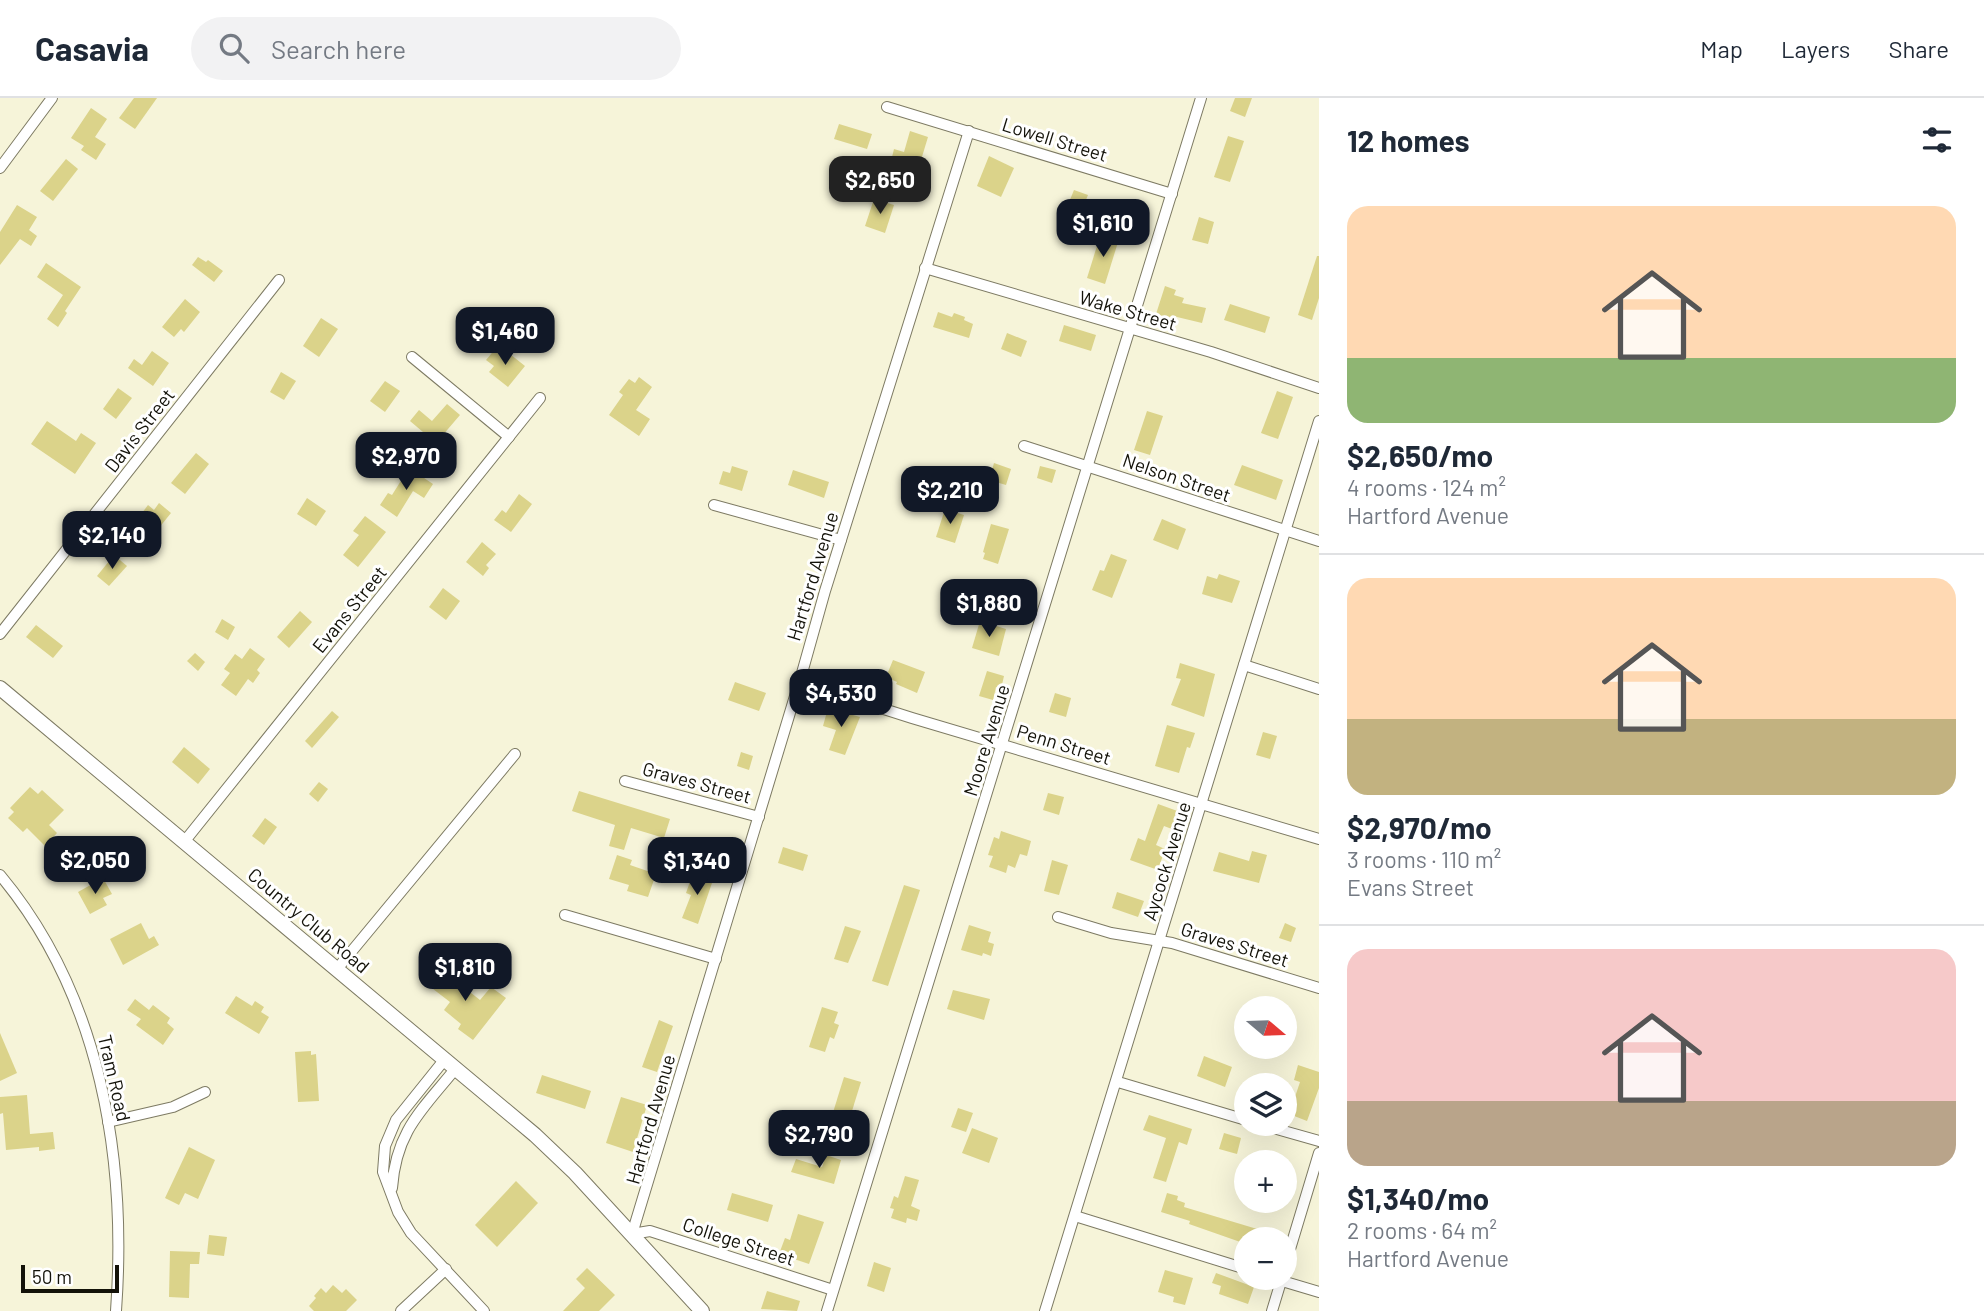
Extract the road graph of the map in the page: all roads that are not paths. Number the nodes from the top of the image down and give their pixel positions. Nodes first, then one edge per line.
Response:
1 (52, 98) edge
2 (1201, 98) edge
3 (887, 107) dead end
4 (969, 131) junction
5 (0, 168) edge
6 (1172, 194) junction
7 (925, 268) junction
8 (279, 280) dead end
9 (1132, 329) junction
10 (412, 357) dead end
11 (1319, 388) edge
12 (540, 398) dead end
13 (1319, 421) edge
14 (509, 438) junction
15 (1024, 446) dead end
16 (1089, 466) junction
17 (714, 505) dead end
18 (1285, 532) junction
19 (841, 540) junction
20 (1319, 541) edge
21 (0, 634) edge
22 (1244, 665) junction
23 (799, 682) junction
24 (0, 688) edge
25 (1319, 690) edge
26 (1003, 744) junction
27 (515, 754) dead end
28 (625, 781) dead end
29 (1202, 804) junction
30 (759, 817) junction
31 (1319, 839) edge
32 (184, 842) junction
33 (0, 875) edge
34 (565, 915) dead end
35 (1058, 917) dead end
36 (1160, 940) junction
37 (716, 958) junction
38 (337, 970) junction
39 (1319, 988) edge
40 (451, 1063) junction
41 (1118, 1082) junction
42 (205, 1092) dead end
43 (1234, 1116) edge
44 (108, 1122) junction
45 (1297, 1135) edge
46 (1319, 1141) edge
47 (1319, 1153) edge
48 (1075, 1216) junction
49 (1296, 1227) edge
50 (632, 1234) junction
51 (1234, 1265) edge
52 (446, 1269) junction
53 (1297, 1283) edge
54 (833, 1290) junction
55 (1277, 1290) edge
56 (1319, 1292) edge
57 (116, 1311) edge
58 (401, 1311) edge
59 (484, 1311) edge
60 (702, 1311) edge
61 (827, 1311) edge
62 (1045, 1311) edge
63 (1272, 1311) edge

1 - 5 street
2 - 6 street, Moore Avenue
3 - 4 street, Lowell Street
4 - 6 street, Lowell Street
4 - 7 street, Hartford Avenue
6 - 9 street, Moore Avenue
7 - 9 street, Wake Street
7 - 19 street, Hartford Avenue
8 - 21 street, Davis Street
9 - 11 street, Wake Street
9 - 16 street, Moore Avenue
10 - 14 street
12 - 14 street, Evans Street
13 - 18 street, Aycock Avenue
14 - 32 street, Evans Street
15 - 16 street, Nelson Street
16 - 18 street, Nelson Street
16 - 26 street, Moore Avenue
17 - 19 street
18 - 20 street, Nelson Street
18 - 22 street, Aycock Avenue
19 - 23 street, Hartford Avenue
22 - 25 street
22 - 29 street, Aycock Avenue
23 - 26 street, Penn Street
23 - 30 street, Hartford Avenue
24 - 32 street, Country Club Road
26 - 29 street, Penn Street
26 - 54 street, Moore Avenue
27 - 38 street
28 - 30 street, Graves Street
29 - 31 street, Penn Street
29 - 36 street, Aycock Avenue
30 - 37 street, Hartford Avenue
32 - 38 street, Country Club Road
33 - 44 street, Tram Road
34 - 37 street
35 - 36 street, Graves Street
36 - 39 street, Graves Street
36 - 41 street, Aycock Avenue
37 - 50 street, Hartford Avenue
38 - 40 street, Country Club Road
40 - 50 street, Country Club Road
40 - 52 street
41 - 43 street
41 - 48 street, Aycock Avenue
42 - 44 street
44 - 57 street, Tram Road
45 - 46 street
47 - 49 street
48 - 51 street
48 - 62 street, Aycock Avenue
50 - 54 street, College Street
50 - 60 street, Country Club Road
52 - 58 street
52 - 59 street
53 - 56 street
54 - 61 street, Moore Avenue
55 - 63 street

